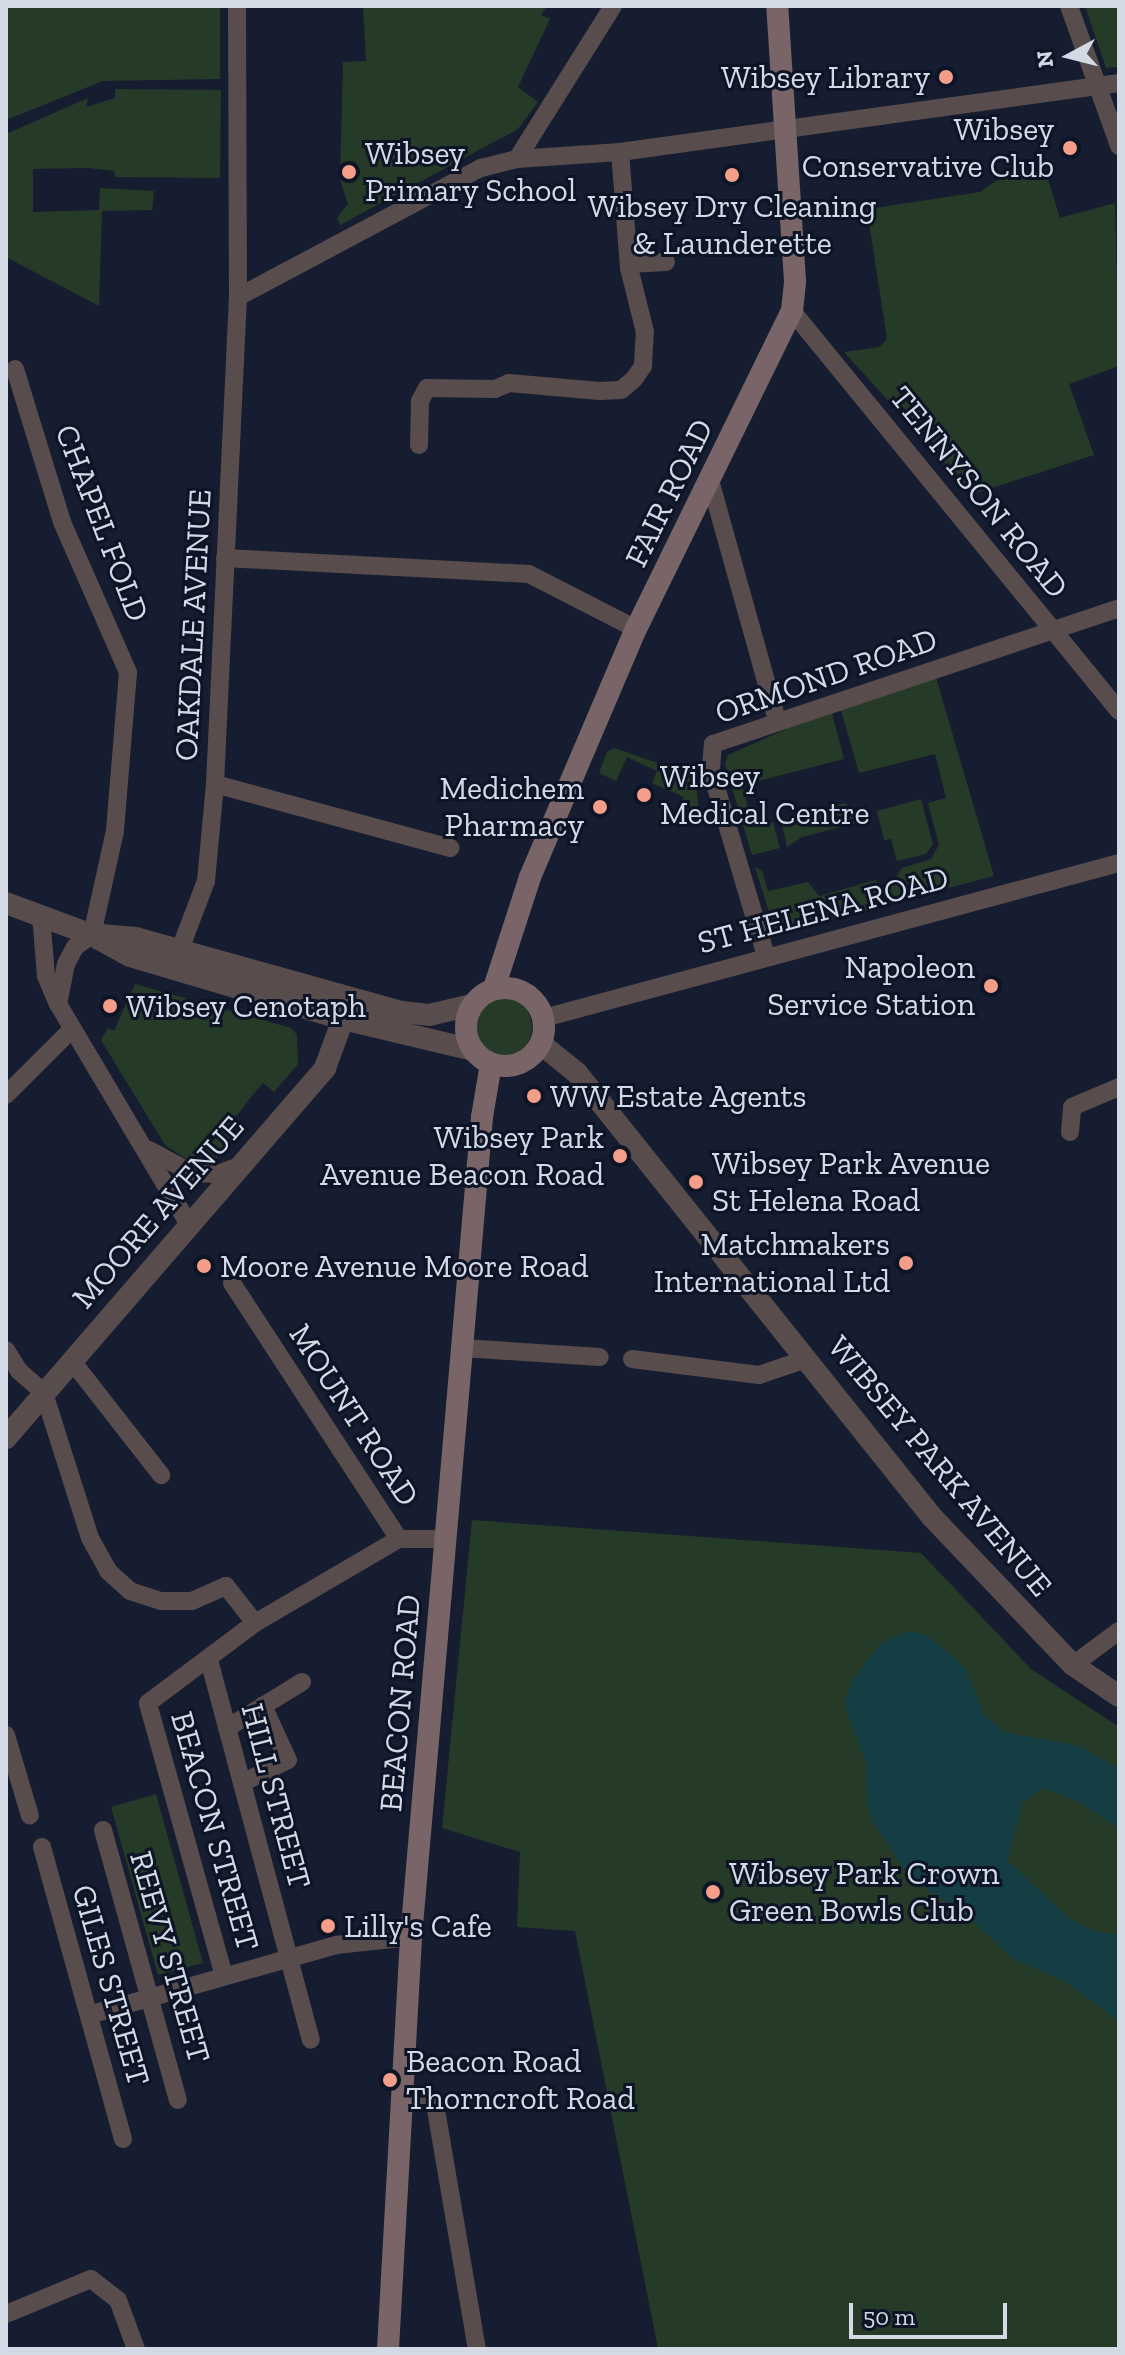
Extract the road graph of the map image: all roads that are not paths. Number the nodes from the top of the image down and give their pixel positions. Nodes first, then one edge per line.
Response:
1 (237, 6) edge
2 (613, 6) edge
3 (777, 6) edge
4 (1069, 6) edge
5 (1119, 83) edge
6 (1098, 85) junction
7 (784, 130) junction
8 (1119, 146) edge
9 (620, 152) junction
10 (517, 159) junction
11 (666, 262) dead end
12 (629, 264) junction
13 (238, 297) junction
14 (792, 311) junction
15 (15, 369) dead end
16 (419, 445) dead end
17 (711, 484) junction
18 (225, 558) junction
19 (1119, 608) edge
20 (636, 629) junction
21 (1052, 630) junction
22 (1119, 711) edge
23 (777, 721) junction
24 (215, 784) junction
25 (450, 848) dead end
26 (1119, 863) edge
27 (6, 903) edge
28 (41, 915) junction
29 (92, 935) junction
30 (766, 956) junction
31 (176, 959) junction
32 (494, 988) junction
33 (58, 1004) junction
34 (472, 1005) junction
35 (544, 1018) junction
36 (343, 1019) junction
37 (72, 1029) junction
38 (541, 1044) junction
39 (473, 1050) junction
40 (491, 1064) junction
41 (1119, 1087) edge
42 (6, 1095) edge
43 (1070, 1132) dead end
44 (142, 1145) junction
45 (239, 1166) junction
46 (189, 1225) junction
47 (232, 1283) dead end
48 (463, 1348) junction
49 (6, 1350) edge
50 (600, 1357) dead end
51 (632, 1359) dead end
52 (806, 1359) junction
53 (72, 1361) junction
54 (44, 1393) junction
55 (6, 1438) edge
56 (161, 1475) dead end
57 (399, 1539) junction
58 (446, 1539) junction
59 (255, 1623) junction
60 (1119, 1631) edge
61 (209, 1660) junction
62 (1073, 1665) junction
63 (302, 1682) dead end
64 (1119, 1696) edge
65 (263, 1706) junction
66 (227, 1728) junction
67 (6, 1735) edge
68 (242, 1783) junction
69 (30, 1816) dead end
70 (103, 1830) dead end
71 (42, 1847) dead end
72 (411, 1937) junction
73 (289, 1958) junction
74 (224, 1976) junction
75 (150, 1997) junction
76 (89, 2015) junction
77 (311, 2040) dead end
78 (402, 2095) junction
79 (178, 2100) dead end
80 (123, 2139) dead end
81 (6, 2314) edge
82 (136, 2349) edge
83 (388, 2349) edge
84 (477, 2349) edge

1 - 13 street, OAKDALE AVENUE
2 - 10 street
3 - 7 main road, FAIR ROAD
4 - 6 street
5 - 6 street
6 - 7 street
6 - 8 street
7 - 9 street
7 - 14 main road, FAIR ROAD
9 - 10 street
9 - 12 street
10 - 13 street
11 - 12 street
12 - 16 street
13 - 18 street, OAKDALE AVENUE
14 - 17 main road, FAIR ROAD
14 - 21 street, TENNYSON ROAD
15 - 29 street, CHAPEL FOLD
17 - 20 main road, FAIR ROAD
17 - 23 street
18 - 20 street
18 - 24 street, OAKDALE AVENUE
19 - 21 street, ORMOND ROAD
20 - 32 main road, FAIR ROAD
21 - 22 street, TENNYSON ROAD
21 - 23 street, ORMOND ROAD
23 - 30 street, ORMOND ROAD
24 - 25 street
24 - 31 street, OAKDALE AVENUE
26 - 30 street, ST HELENA ROAD
27 - 28 street
28 - 29 street
28 - 33 street
29 - 31 street
29 - 33 street
30 - 35 street, ST HELENA ROAD
31 - 34 street
31 - 36 street
32 - 34 main road
32 - 35 main road
33 - 37 street
34 - 39 main road
35 - 38 main road
36 - 39 street
36 - 45 street, MOORE AVENUE
37 - 42 street
37 - 44 street
38 - 40 main road
38 - 52 street, WIBSEY PARK AVENUE
39 - 40 main road
40 - 48 main road, BEACON ROAD
41 - 43 street
44 - 45 street
44 - 46 street
45 - 46 street, MOORE AVENUE
46 - 53 street, MOORE AVENUE
47 - 57 street, MOUNT ROAD
48 - 50 street
48 - 58 main road, BEACON ROAD
49 - 54 street
51 - 52 street
52 - 62 street, WIBSEY PARK AVENUE
53 - 54 street, MOORE AVENUE
53 - 56 street
54 - 55 street, MOORE AVENUE
54 - 59 street
57 - 58 street, MOUNT ROAD
57 - 59 street
58 - 72 main road, BEACON ROAD
59 - 61 street
60 - 62 street
61 - 66 street, HILL STREET
61 - 74 street, BEACON STREET
62 - 64 street, WIBSEY PARK AVENUE
63 - 65 street
65 - 66 street
65 - 68 street
66 - 68 street, HILL STREET
67 - 69 street
68 - 73 street, HILL STREET
70 - 75 street, REEVY STREET
71 - 76 street, GILES STREET
72 - 73 street
72 - 78 main road, BEACON ROAD
73 - 74 street
73 - 77 street, HILL STREET
74 - 75 street
75 - 76 street
75 - 79 street, REEVY STREET
76 - 80 street, GILES STREET
78 - 83 main road, BEACON ROAD
78 - 84 street
81 - 82 street

